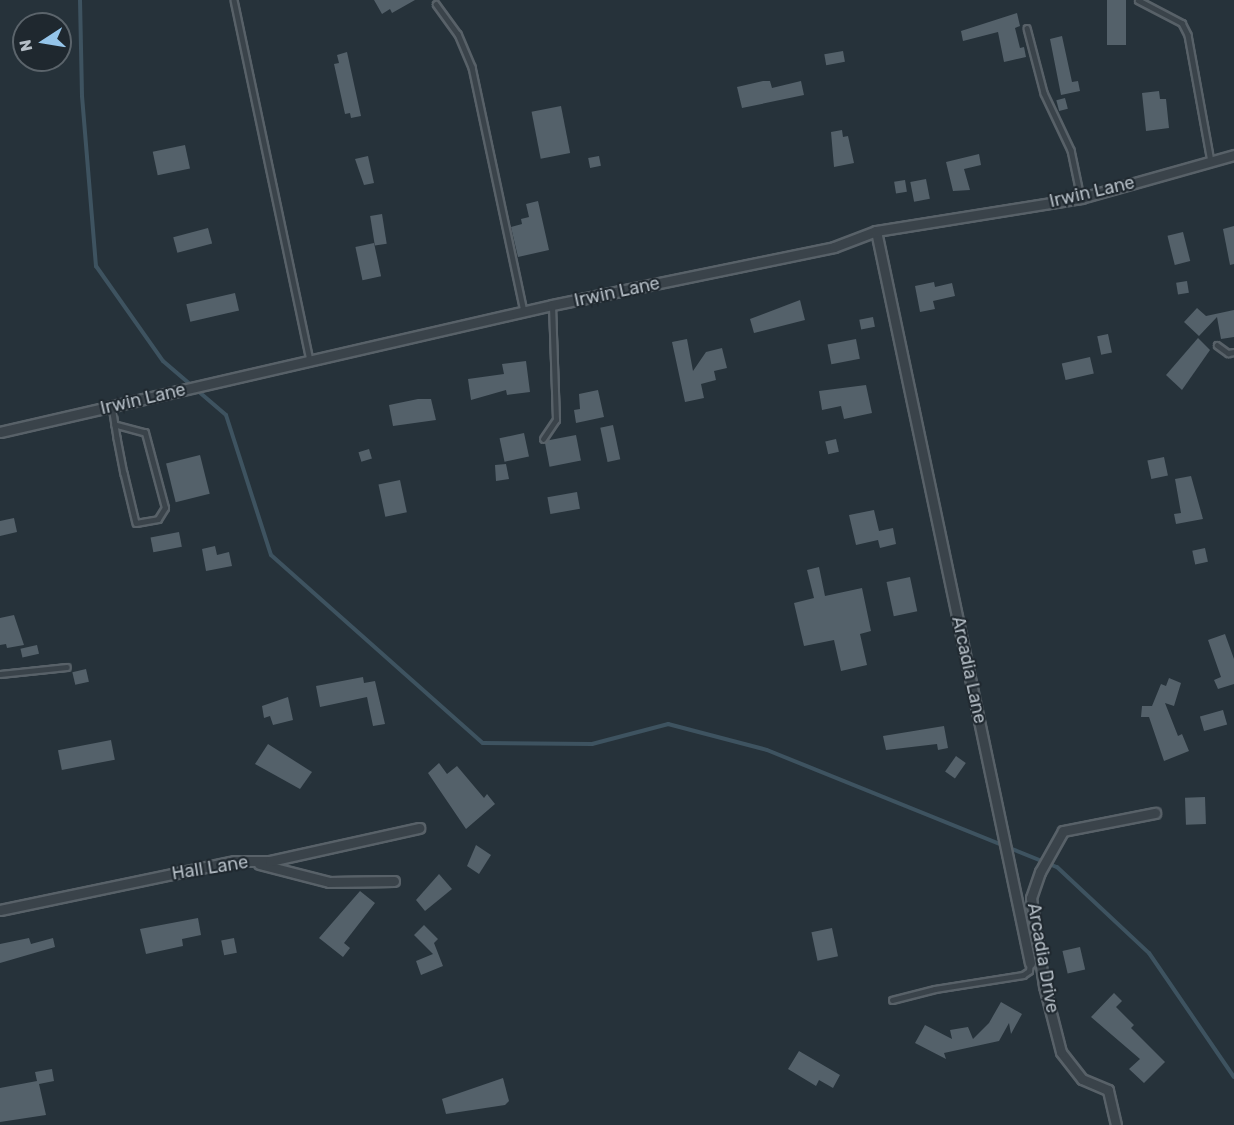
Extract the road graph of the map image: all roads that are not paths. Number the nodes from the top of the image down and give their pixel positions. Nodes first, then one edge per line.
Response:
1 (234, 0) edge
2 (1138, 0) edge
3 (436, 4) dead end
4 (1027, 28) dead end
5 (1234, 155) edge
6 (1211, 162) junction
7 (1081, 198) junction
8 (876, 231) junction
9 (552, 305) junction
10 (525, 312) junction
11 (1217, 345) dead end
12 (1234, 352) edge
13 (310, 361) junction
14 (112, 406) junction
15 (115, 425) junction
16 (0, 432) edge
17 (543, 439) dead end
18 (67, 667) dead end
19 (0, 674) edge
20 (1155, 813) dead end
21 (419, 828) dead end
22 (251, 861) junction
23 (394, 881) dead end
24 (0, 910) edge
25 (1030, 963) joint
26 (892, 1000) dead end
27 (1116, 1125) edge

1 - 13 lane
2 - 6 lane
3 - 10 lane
4 - 7 lane
5 - 6 street, Irwin Lane
6 - 7 street, Irwin Lane
7 - 8 street, Irwin Lane
8 - 9 street, Irwin Lane
8 - 25 street, Arcadia Lane
9 - 10 street, Irwin Lane
9 - 17 lane
10 - 13 street, Irwin Lane
11 - 12 lane
13 - 14 street, Irwin Lane
14 - 15 lane
14 - 16 street, Irwin Lane
15 - 15 lane
18 - 19 lane
20 - 27 street, Arcadia Drive
21 - 22 street, Hall Lane
22 - 23 street
22 - 24 street, Hall Lane
25 - 26 lane, Arcadia Lane

